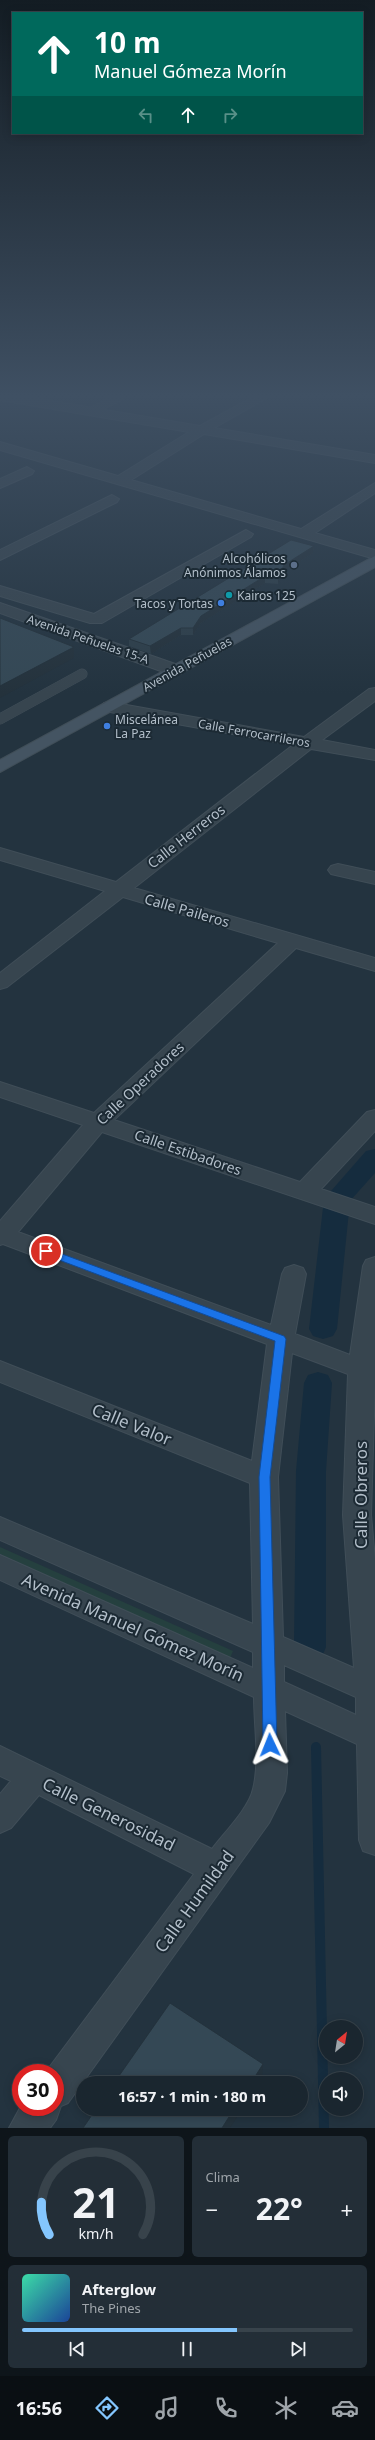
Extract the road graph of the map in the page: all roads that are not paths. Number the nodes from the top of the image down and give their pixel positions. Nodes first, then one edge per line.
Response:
1 (169, 495) edge
2 (362, 495) edge
3 (112, 499) dead end
4 (246, 534) dead end
5 (303, 534) junction
6 (375, 555) edge
7 (0, 556) edge
8 (375, 561) edge
9 (0, 591) edge
10 (15, 596) junction
11 (31, 601) junction
12 (3, 608) edge
13 (176, 670) junction
14 (82, 674) dead end
15 (375, 693) edge
16 (110, 707) junction
17 (0, 719) edge
18 (308, 742) junction
19 (375, 755) edge
20 (0, 767) edge
21 (0, 854) edge
22 (338, 870) dead end
23 (375, 878) edge
24 (117, 890) junction
25 (292, 941) junction
26 (375, 965) edge
27 (0, 983) edge
28 (0, 1089) edge
29 (375, 1117) edge
30 (98, 1122) junction
31 (310, 1194) junction
32 (375, 1216) edge
33 (1, 1235) edge
34 (375, 1266) edge
35 (294, 1274) dead end
36 (281, 1339) junction
37 (0, 1370) edge
38 (368, 1372) edge
39 (264, 1477) junction
40 (366, 1519) edge
41 (0, 1528) edge
42 (0, 1567) edge
43 (267, 1644) junction
44 (268, 1689) junction
45 (373, 1690) edge
46 (374, 1737) edge
47 (0, 1760) edge
48 (35, 1777) junction
49 (0, 1818) edge
50 (375, 1840) edge
51 (218, 1869) junction
52 (64, 2078) edge
53 (36, 2116) edge
54 (27, 2128) edge

1 - 5 street
2 - 5 street
3 - 7 street
4 - 11 street
5 - 6 street
8 - 13 street, Avenida Peñuelas
9 - 10 street
10 - 11 street
10 - 12 street
11 - 12 street
12 - 13 street, Avenida Peñuelas 15-A
13 - 16 street, Avenida Peñuelas
14 - 17 lane
15 - 18 street, Calle Herreros
16 - 18 street, Calle Ferrocarrileros
16 - 20 street, Avenida Peñuelas
18 - 19 street, Calle Ferrocarrileros
18 - 24 street, Calle Herreros
21 - 24 street, Calle Paileros
22 - 23 street
24 - 25 street, Calle Paileros
24 - 27 street, Calle Herreros
25 - 26 street, Calle Paileros
25 - 30 street, Calle Operadores
28 - 30 street, Calle Estibadores
29 - 31 street
30 - 31 street, Calle Estibadores
30 - 33 street, Calle Operadores
31 - 32 street, Calle Estibadores
33 - 36 street
34 - 38 street, Calle Obreros
35 - 36 street
36 - 38 street
36 - 39 street
37 - 39 street, Calle Valor
38 - 40 street, Calle Obreros
39 - 43 street
40 - 45 street, Calle Obreros
41 - 43 street
42 - 44 street, Avenida Manuel Gómez Morín
43 - 44 street, Calle Humildad
43 - 45 street
44 - 46 street, Avenida Manuel Gómez Morín
44 - 51 street, Calle Humildad
45 - 46 street, Calle Obreros
46 - 50 street, Calle Obreros
47 - 48 street, Calle Generosidad
48 - 49 street
48 - 51 street, Calle Generosidad
51 - 52 street, Calle Humildad
53 - 54 street

